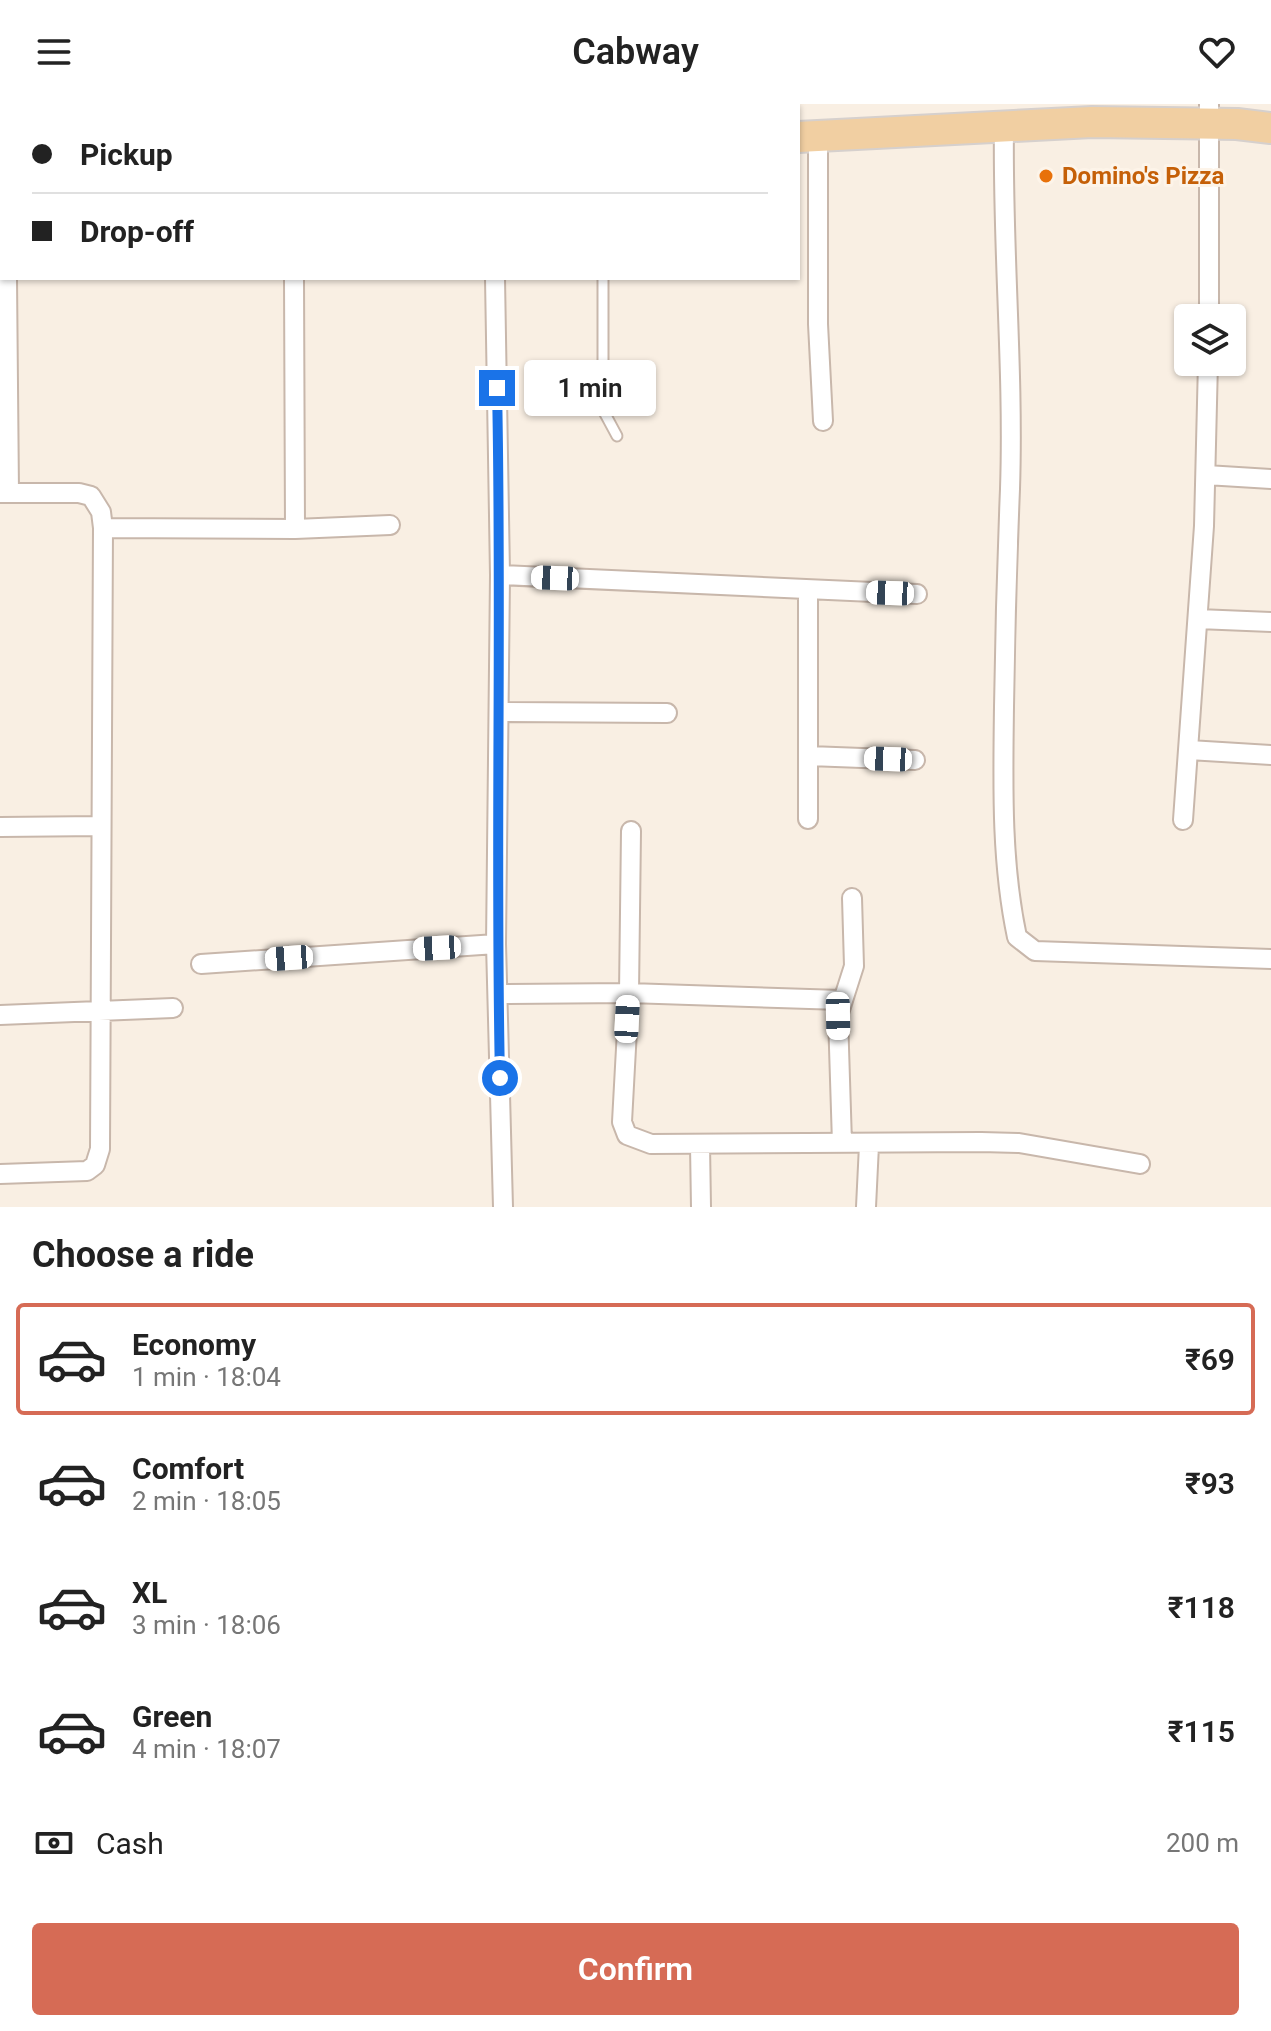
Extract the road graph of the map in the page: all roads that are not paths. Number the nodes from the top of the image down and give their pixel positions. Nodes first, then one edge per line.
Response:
1 (1209, 114) edge
2 (1004, 125) junction
3 (1271, 128) edge
4 (808, 137) edge
5 (7, 280) edge
6 (294, 280) edge
7 (495, 280) edge
8 (603, 280) edge
9 (1209, 304) edge
10 (1208, 376) edge
11 (823, 421) dead end
12 (617, 436) dead end
13 (1206, 475) junction
14 (1271, 479) edge
15 (4, 493) edge
16 (390, 525) dead end
17 (103, 528) junction
18 (295, 529) junction
19 (500, 575) junction
20 (808, 590) junction
21 (917, 594) dead end
22 (1198, 619) junction
23 (1271, 622) edge
24 (499, 712) junction
25 (667, 713) dead end
26 (1189, 750) junction
27 (1271, 755) edge
28 (809, 756) junction
29 (915, 760) dead end
30 (808, 819) dead end
31 (1183, 820) dead end
32 (101, 826) junction
33 (0, 827) edge
34 (631, 831) dead end
35 (852, 898) dead end
36 (496, 944) junction
37 (1271, 959) edge
38 (201, 964) dead end
39 (629, 993) junction
40 (498, 994) junction
41 (841, 1000) junction
42 (173, 1008) dead end
43 (99, 1011) junction
44 (0, 1015) edge
45 (842, 1143) junction
46 (700, 1145) junction
47 (869, 1145) junction
48 (1140, 1164) dead end
49 (0, 1174) edge
50 (503, 1207) edge
51 (701, 1207) edge
52 (866, 1207) edge

1 - 2 main road
1 - 3 main road
1 - 9 street
2 - 4 main road
2 - 37 street
4 - 11 street
5 - 15 street
6 - 18 street
7 - 19 street
8 - 12 lane
10 - 13 street
13 - 14 street
13 - 22 street
15 - 17 street
16 - 18 street
17 - 18 street
17 - 32 street
19 - 20 street
19 - 24 street
20 - 21 street
20 - 28 street
22 - 23 street
22 - 26 street
24 - 25 street
24 - 36 street
26 - 27 street
26 - 31 street
28 - 29 street
28 - 30 street
32 - 33 street
32 - 43 street
34 - 39 street
35 - 41 street
36 - 38 street
36 - 40 street
39 - 40 street
39 - 41 street
39 - 46 street
40 - 50 street
41 - 45 street
42 - 43 street
43 - 44 street
43 - 49 street
45 - 46 street
45 - 47 street
46 - 51 street
47 - 48 street
47 - 52 street

